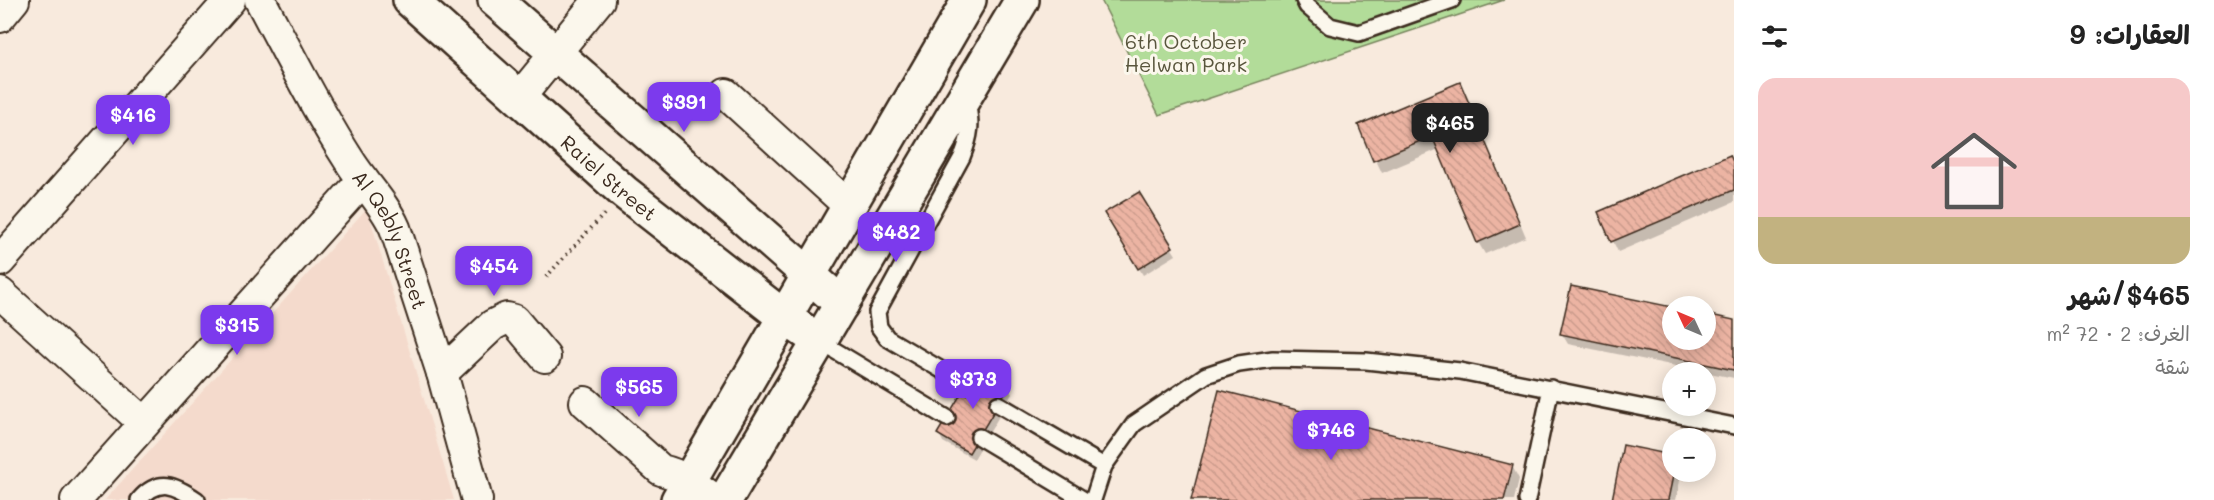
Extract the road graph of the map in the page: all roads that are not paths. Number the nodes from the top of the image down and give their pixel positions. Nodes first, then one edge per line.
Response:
1 (14, 0) edge
2 (230, 0) edge
3 (260, 0) edge
4 (410, 0) edge
5 (495, 0) edge
6 (599, 0) edge
7 (1022, 0) edge
8 (1305, 0) edge
9 (1452, 0) edge
10 (965, 2) edge
11 (0, 17) edge
12 (555, 54) junction
13 (726, 94) dead end
14 (965, 96) junction
15 (519, 98) junction
16 (363, 180) junction
17 (849, 206) junction
18 (5, 244) edge
19 (808, 275) junction
20 (0, 293) edge
21 (842, 304) junction
22 (784, 316) junction
23 (819, 342) junction
24 (545, 357) dead end
25 (442, 373) junction
26 (966, 385) dead end
27 (1551, 388) junction
28 (585, 402) dead end
29 (998, 404) dead end
30 (948, 418) dead end
31 (144, 423) junction
32 (1734, 426) edge
33 (979, 437) dead end
34 (1104, 466) junction
35 (675, 488) edge
36 (76, 500) edge
37 (139, 500) edge
38 (196, 500) edge
39 (477, 500) edge
40 (715, 500) edge
41 (725, 500) edge
42 (1084, 500) edge
43 (1093, 500) edge
44 (1527, 500) edge

1 - 11 street
2 - 18 street
3 - 16 street, Al Qebly Street
4 - 15 main road, Raiel Street
5 - 12 main road
6 - 12 street
7 - 14 main road
8 - 9 lane
10 - 17 main road
12 - 15 street
12 - 19 main road
13 - 17 street
14 - 21 main road
14 - 26 lane
15 - 22 main road, Raiel Street
16 - 25 street, Al Qebly Street
16 - 31 street
17 - 19 main road
19 - 21 main road
19 - 22 main road
20 - 31 street
21 - 23 main road
22 - 23 main road, Raiel Street
22 - 35 main road
23 - 30 lane
23 - 41 main road
24 - 25 street
25 - 39 street, Al Qebly Street
27 - 32 lane
27 - 34 lane
27 - 44 lane
28 - 35 street
29 - 34 lane
31 - 36 street
33 - 42 lane
34 - 43 lane
35 - 40 street
37 - 38 lane

